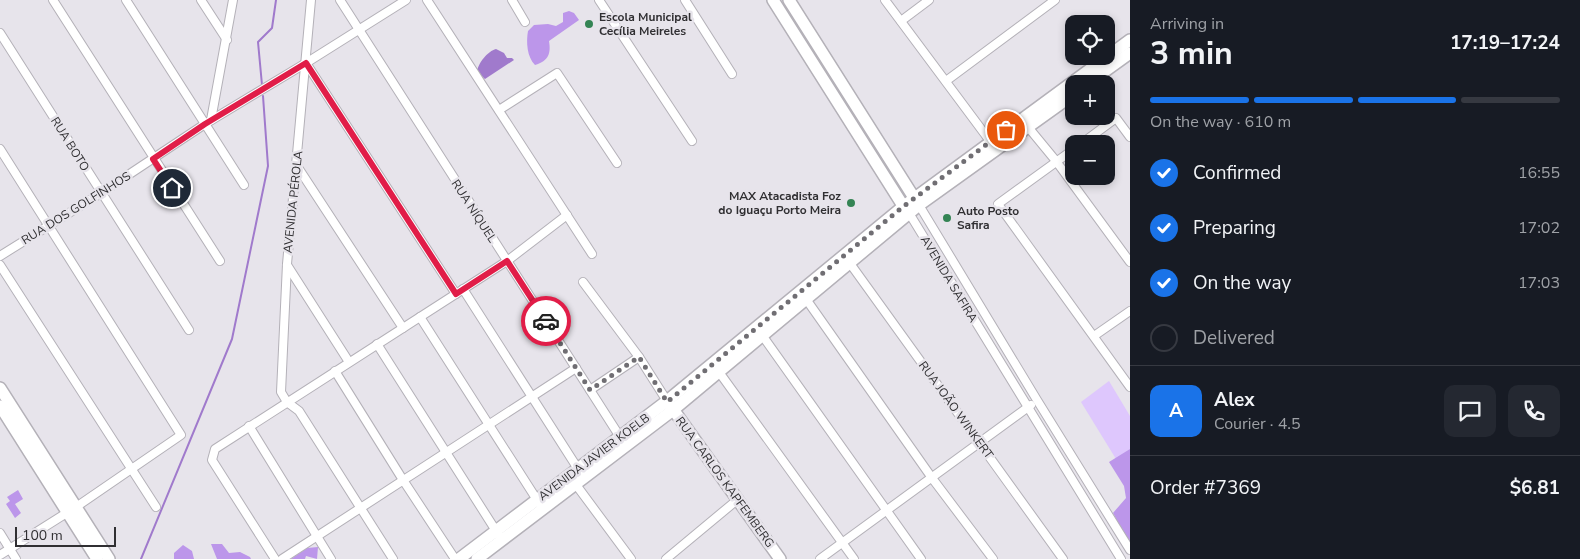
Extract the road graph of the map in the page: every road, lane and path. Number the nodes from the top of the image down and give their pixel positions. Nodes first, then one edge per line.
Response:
1 (53, 0) edge
2 (126, 0) edge
3 (201, 0) edge
4 (233, 0) edge
5 (311, 0) edge
6 (340, 0) edge
7 (406, 0) edge
8 (427, 0) edge
9 (512, 0) edge
10 (599, 0) edge
11 (685, 0) edge
12 (773, 0) edge
13 (789, 0) edge
14 (886, 0) edge
15 (929, 0) edge
16 (1055, 0) edge
17 (901, 21) junction
18 (526, 22) dead end
19 (359, 30) junction
20 (0, 33) edge
21 (226, 40) junction
22 (1130, 40) edge
23 (1130, 53) edge
24 (306, 63) junction
25 (732, 74) dead end
26 (1099, 75) edge
27 (946, 81) junction
28 (1065, 100) edge
29 (499, 110) junction
30 (208, 122) junction
31 (1028, 127) junction
32 (1093, 135) edge
33 (1130, 137) edge
34 (692, 141) dead end
35 (993, 146) junction
36 (0, 149) edge
37 (1065, 155) edge
38 (153, 159) junction
39 (1056, 161) junction
40 (617, 163) dead end
41 (297, 166) junction
42 (244, 185) dead end
43 (101, 194) junction
44 (916, 202) junction
45 (906, 210) junction
46 (567, 215) junction
47 (49, 226) junction
48 (592, 254) dead end
49 (0, 256) edge
50 (220, 261) dead end
51 (507, 261) junction
52 (849, 262) junction
53 (1130, 262) edge
54 (287, 264) junction
55 (0, 265) edge
56 (583, 282) dead end
57 (463, 289) junction
58 (456, 294) junction
59 (806, 299) junction
60 (1130, 311) edge
61 (420, 317) junction
62 (403, 328) junction
63 (189, 330) dead end
64 (762, 335) junction
65 (1094, 336) junction
66 (377, 344) junction
67 (639, 357) junction
68 (349, 362) junction
69 (576, 368) junction
70 (335, 371) junction
71 (719, 372) junction
72 (1130, 387) edge
73 (0, 388) edge
74 (590, 390) junction
75 (531, 397) junction
76 (1037, 400) junction
77 (287, 402) junction
78 (0, 406) edge
79 (670, 406) junction
80 (1027, 407) junction
81 (490, 424) junction
82 (249, 426) junction
83 (623, 442) junction
84 (980, 443) junction
85 (446, 452) junction
86 (130, 468) junction
87 (576, 477) junction
88 (932, 478) junction
89 (403, 480) junction
90 (737, 500) junction
91 (540, 505) junction
92 (156, 507) dead end
93 (361, 508) junction
94 (71, 509) junction
95 (886, 511) junction
96 (0, 533) edge
97 (317, 536) junction
98 (499, 536) junction
99 (842, 543) junction
100 (10, 549) junction
101 (1130, 550) edge
102 (0, 554) edge
103 (16, 559) edge
104 (97, 559) edge
105 (109, 559) edge
106 (275, 559) edge
107 (282, 559) edge
108 (331, 559) edge
109 (393, 559) edge
110 (455, 559) edge
111 (459, 559) edge
112 (477, 559) edge
113 (631, 559) edge
114 (666, 559) edge
115 (780, 559) edge
116 (820, 559) edge
117 (854, 559) edge
118 (921, 559) edge
119 (993, 559) edge
120 (1063, 559) edge
121 (1121, 559) edge

1 - 38 street
2 - 30 street
3 - 21 street
4 - 21 street
5 - 24 street, AVENIDA PÉROLA
6 - 19 street, RUA NÍQUEL
7 - 19 street, RUA DOS GOLFINHOS
8 - 29 street
9 - 18 street
10 - 34 street
11 - 25 street
12 - 45 street, AVENIDA SAFIRA
13 - 44 street, AVENIDA SAFIRA
14 - 17 street
15 - 17 street
16 - 27 street
17 - 27 street
19 - 24 street, RUA DOS GOLFINHOS
19 - 51 street, RUA NÍQUEL
20 - 43 street, RUA BOTO
21 - 30 street
22 - 35 street, AVENIDA JAVIER KOELB
23 - 26 street
24 - 30 street, RUA DOS GOLFINHOS
24 - 41 street, AVENIDA PÉROLA
24 - 58 street
27 - 35 street
28 - 31 street, AVENIDA JAVIER KOELB
29 - 40 street
29 - 46 street
30 - 38 street, RUA DOS GOLFINHOS
30 - 42 street
31 - 35 street, AVENIDA JAVIER KOELB
31 - 39 street
32 - 33 street
35 - 44 street, AVENIDA JAVIER KOELB
36 - 47 street
37 - 39 street
38 - 43 street, RUA DOS GOLFINHOS
38 - 50 street
39 - 53 street
39 - 65 street
41 - 54 street, AVENIDA PÉROLA
41 - 62 street
43 - 47 street, RUA DOS GOLFINHOS
43 - 63 street, RUA BOTO
44 - 45 street, AVENIDA JAVIER KOELB
44 - 76 street, AVENIDA SAFIRA
45 - 52 street, AVENIDA JAVIER KOELB
45 - 79 street, AVENIDA JAVIER KOELB
45 - 80 street, AVENIDA SAFIRA
46 - 48 street
46 - 51 street
47 - 49 street, RUA DOS GOLFINHOS
47 - 86 street
51 - 57 street
51 - 69 street, RUA NÍQUEL
52 - 59 street, AVENIDA JAVIER KOELB
52 - 84 street, RUA JOÃO WINKERT
54 - 68 street
54 - 77 street, AVENIDA PÉROLA
55 - 86 street
56 - 67 street, RUA CARLOS KAPFEMBERG
57 - 58 street
57 - 75 street
58 - 61 street
59 - 64 street, AVENIDA JAVIER KOELB
59 - 88 street
60 - 65 street
61 - 62 street
61 - 81 street
62 - 66 street
64 - 71 street, AVENIDA JAVIER KOELB
64 - 95 street
65 - 72 street
66 - 68 street
66 - 85 street
67 - 74 street
67 - 79 street, RUA CARLOS KAPFEMBERG
68 - 70 street
69 - 74 street, RUA NÍQUEL
69 - 75 street
70 - 77 street
70 - 89 street
71 - 79 street, AVENIDA JAVIER KOELB
71 - 99 street
73 - 94 street
74 - 83 street, RUA NÍQUEL
75 - 81 street
75 - 87 street
76 - 80 street
76 - 101 street, AVENIDA SAFIRA
77 - 82 street
77 - 93 street
78 - 94 street
79 - 83 street, AVENIDA JAVIER KOELB
79 - 90 street, RUA CARLOS KAPFEMBERG
80 - 84 street
80 - 121 street, AVENIDA SAFIRA
81 - 85 street
81 - 91 street
82 - 97 street
82 - 106 street
83 - 87 street, AVENIDA JAVIER KOELB
84 - 88 street
84 - 120 street, RUA JOÃO WINKERT
85 - 89 street
85 - 98 street
86 - 92 street
86 - 94 street
87 - 91 street, AVENIDA JAVIER KOELB
87 - 113 street
88 - 95 street
88 - 119 street
89 - 93 street
89 - 110 street
90 - 114 street
90 - 115 street, RUA CARLOS KAPFEMBERG
91 - 98 street, AVENIDA JAVIER KOELB
93 - 97 street
93 - 109 street
94 - 100 street
94 - 104 street
94 - 105 street
95 - 99 street
95 - 118 street
96 - 100 street
97 - 107 street
97 - 108 street
98 - 111 street, AVENIDA JAVIER KOELB
98 - 112 street, AVENIDA JAVIER KOELB
99 - 116 street
99 - 117 street
100 - 102 street
100 - 103 street

